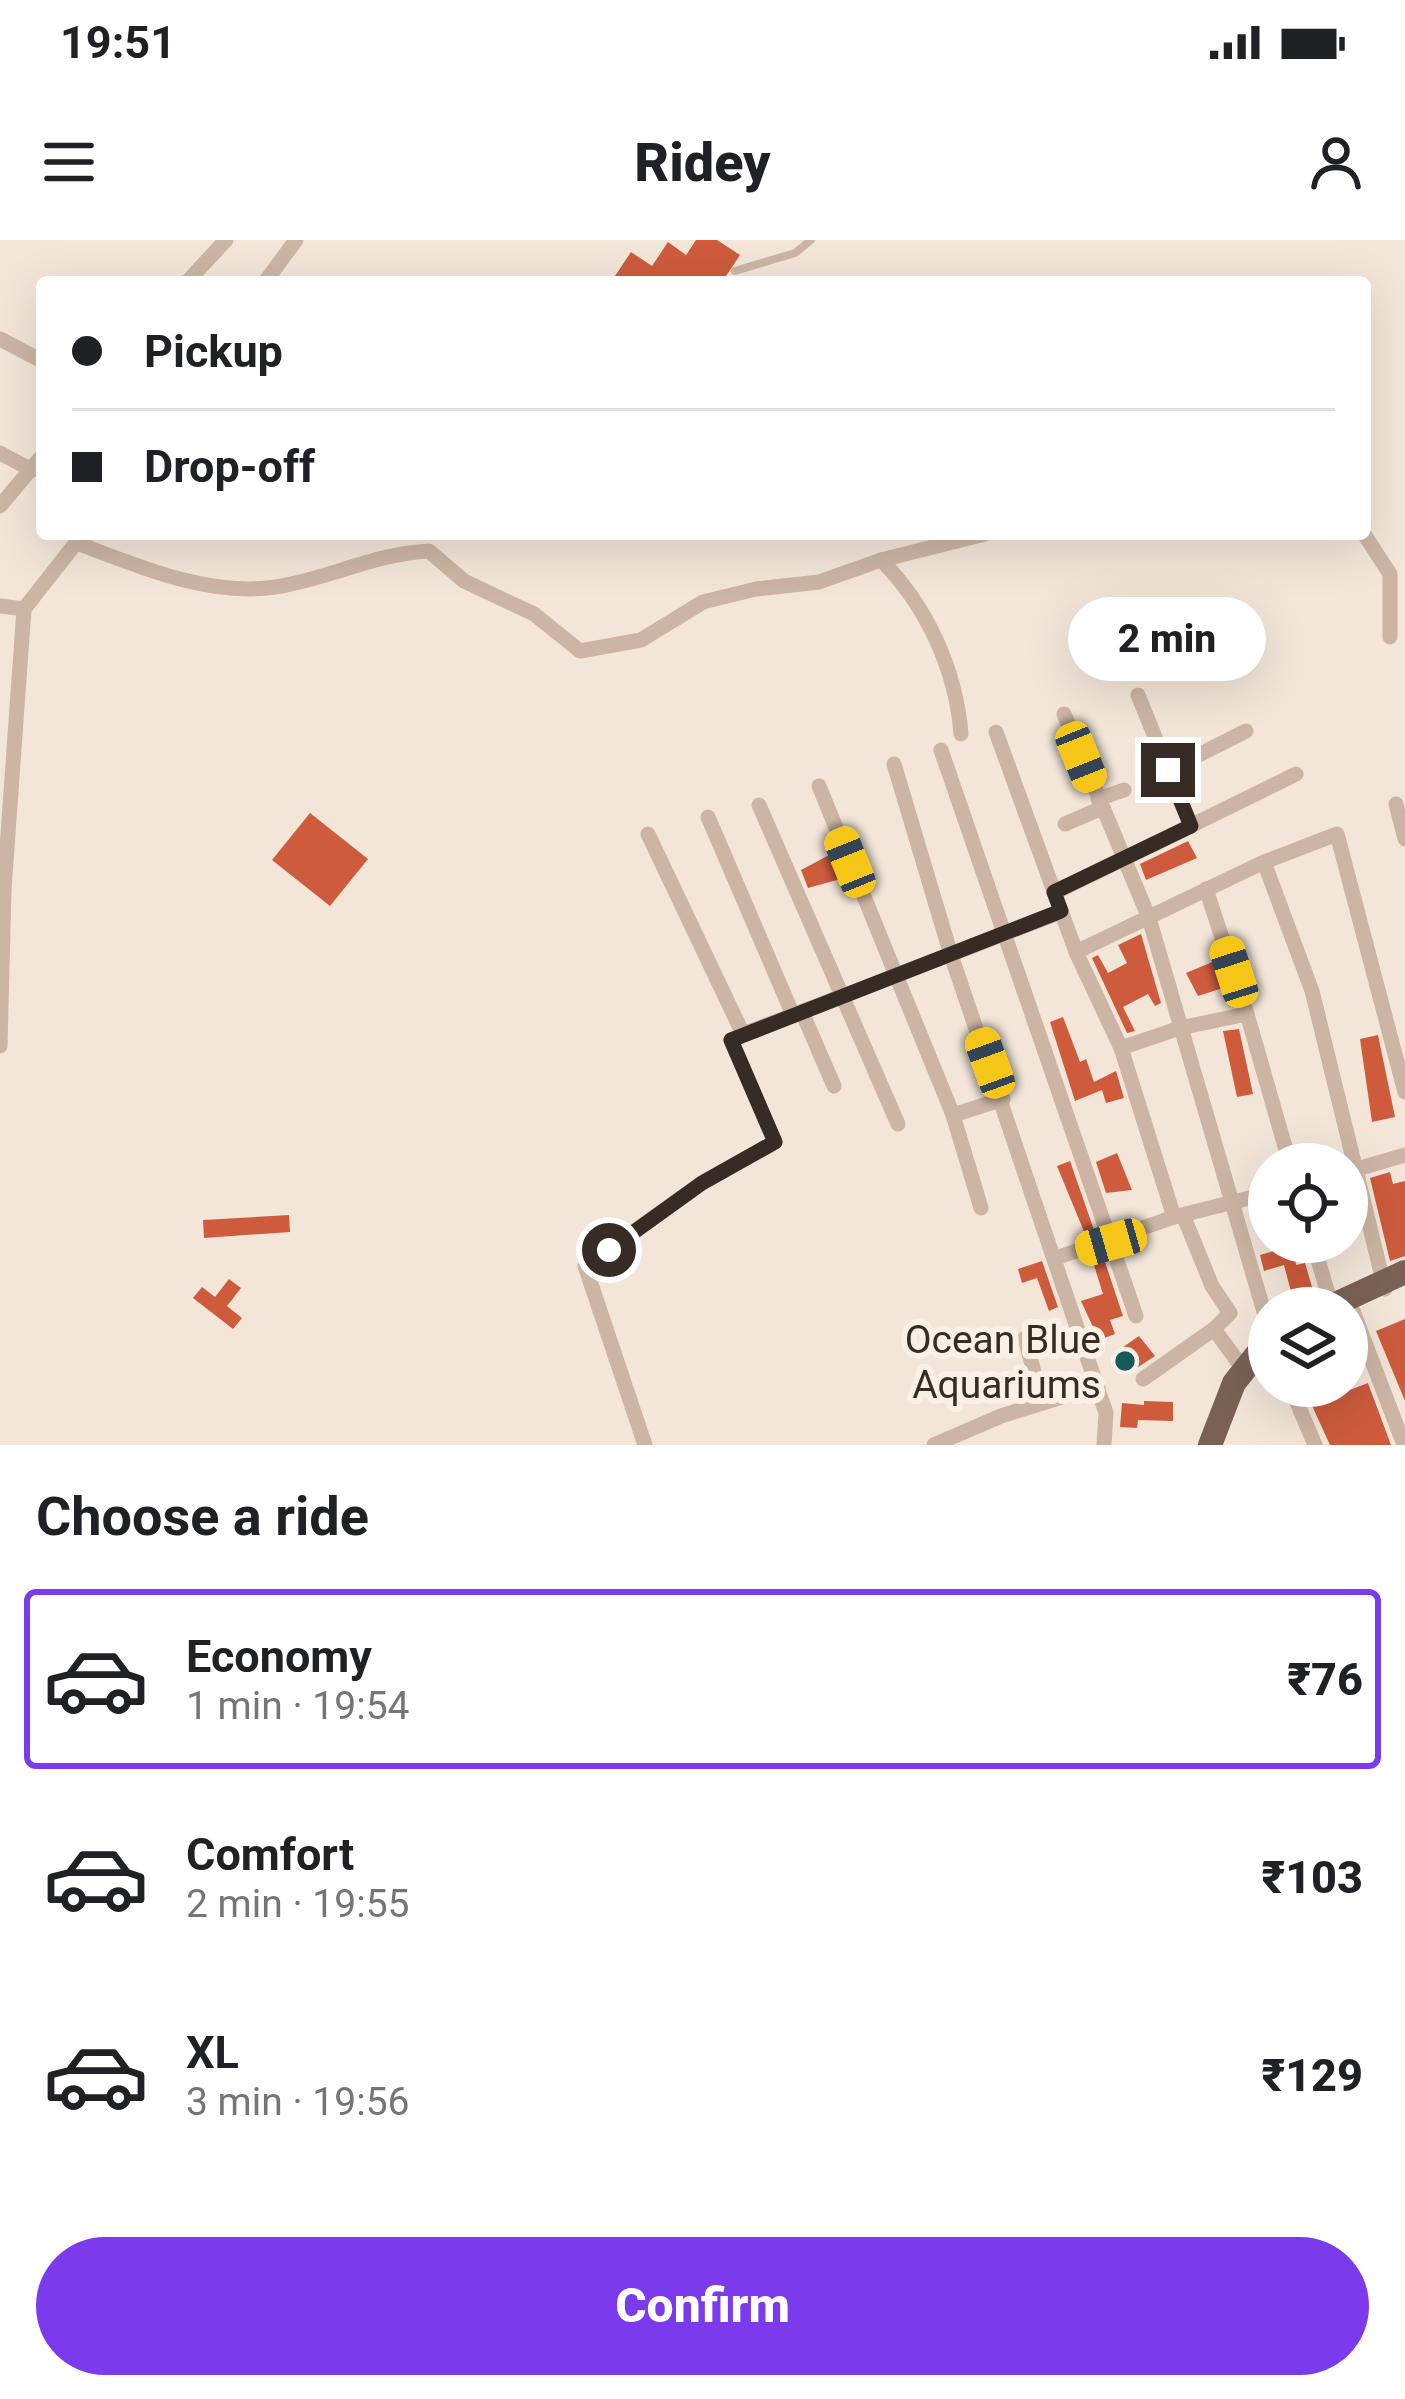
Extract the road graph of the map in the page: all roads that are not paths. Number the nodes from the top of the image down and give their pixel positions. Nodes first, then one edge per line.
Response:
1 (226, 240) edge
2 (296, 240) edge
3 (811, 240) edge
4 (734, 271) dead end
5 (193, 276) edge
6 (269, 276) edge
7 (0, 339) edge
8 (36, 358) edge
9 (0, 453) edge
10 (36, 463) edge
11 (36, 464) edge
12 (0, 506) edge
13 (79, 540) edge
14 (82, 540) edge
15 (961, 540) edge
16 (1368, 540) edge
17 (881, 560) junction
18 (0, 606) edge
19 (24, 609) junction
20 (1390, 637) dead end
21 (1138, 695) dead end
22 (1064, 714) dead end
23 (1246, 731) dead end
24 (996, 732) dead end
25 (961, 734) dead end
26 (941, 750) dead end
27 (894, 764) dead end
28 (1168, 770) junction
29 (1297, 774) dead end
30 (819, 786) dead end
31 (1124, 790) dead end
32 (1100, 803) junction
33 (1396, 804) dead end
34 (759, 805) dead end
35 (708, 817) dead end
36 (1065, 824) dead end
37 (1191, 826) junction
38 (649, 834) dead end
39 (1405, 839) edge
40 (1123, 859) junction
41 (1264, 862) junction
42 (1206, 889) junction
43 (1054, 892) junction
44 (1061, 911) junction
45 (1149, 918) junction
46 (1004, 934) junction
47 (1076, 952) junction
48 (950, 955) junction
49 (896, 976) junction
50 (845, 996) junction
51 (798, 1014) junction
52 (1247, 1014) junction
53 (1180, 1028) junction
54 (743, 1034) junction
55 (0, 1046) edge
56 (1121, 1048) junction
57 (834, 1086) dead end
58 (1405, 1092) edge
59 (1003, 1099) junction
60 (953, 1115) junction
61 (898, 1124) dead end
62 (1284, 1143) edge
63 (1346, 1143) edge
64 (1405, 1155) edge
65 (1368, 1166) edge
66 (1248, 1198) edge
67 (1230, 1203) junction
68 (981, 1208) dead end
69 (1368, 1212) edge
70 (1179, 1216) junction
71 (1111, 1242) junction
72 (1055, 1258) junction
73 (1395, 1282) edge
74 (1256, 1287) edge
75 (1136, 1316) dead end
76 (1214, 1329) junction
77 (1025, 1338) dead end
78 (1248, 1365) edge
79 (1368, 1369) edge
80 (1244, 1370) junction
81 (1143, 1379) dead end
82 (1097, 1386) junction
83 (1248, 1387) edge
84 (1042, 1403) junction
85 (1299, 1407) edge
86 (645, 1445) edge
87 (934, 1445) edge
88 (1104, 1445) edge
89 (1210, 1445) edge
90 (1222, 1445) edge
91 (1315, 1445) edge
92 (1404, 1445) edge

1 - 5 street
2 - 6 street
3 - 4 lane
7 - 8 street
9 - 10 street
11 - 12 street
13 - 19 street
14 - 17 street
15 - 17 street
16 - 20 street
17 - 25 street
18 - 19 street
19 - 55 street
21 - 28 street
22 - 32 street
23 - 28 street
24 - 43 street
26 - 46 street
27 - 48 street
28 - 37 street
29 - 37 street
30 - 49 street
31 - 32 street
32 - 36 street
32 - 40 street
33 - 39 street
34 - 50 street
35 - 51 street
37 - 40 street
38 - 54 street
40 - 43 street
40 - 45 street
41 - 42 street
41 - 58 street
41 - 63 street
42 - 45 street
42 - 52 street
43 - 44 street
44 - 46 street
44 - 47 street
45 - 47 street
45 - 53 street
46 - 48 street
46 - 71 street
47 - 56 street
48 - 49 street
48 - 59 street
49 - 50 street
49 - 60 street
50 - 51 street
50 - 61 street
51 - 54 street
51 - 57 street
52 - 53 street
52 - 62 street
53 - 56 street
53 - 67 street
54 - 86 street
56 - 70 street
59 - 60 street
59 - 72 street
60 - 68 street
64 - 65 street
66 - 67 street
67 - 70 street
67 - 74 street
69 - 73 street
70 - 71 street
70 - 76 street
71 - 72 street
71 - 75 street
72 - 82 street
76 - 80 street
76 - 81 street
77 - 84 street
78 - 80 main road
79 - 92 street
80 - 89 main road
82 - 84 street
82 - 88 street
83 - 90 main road
84 - 87 street
85 - 91 street

